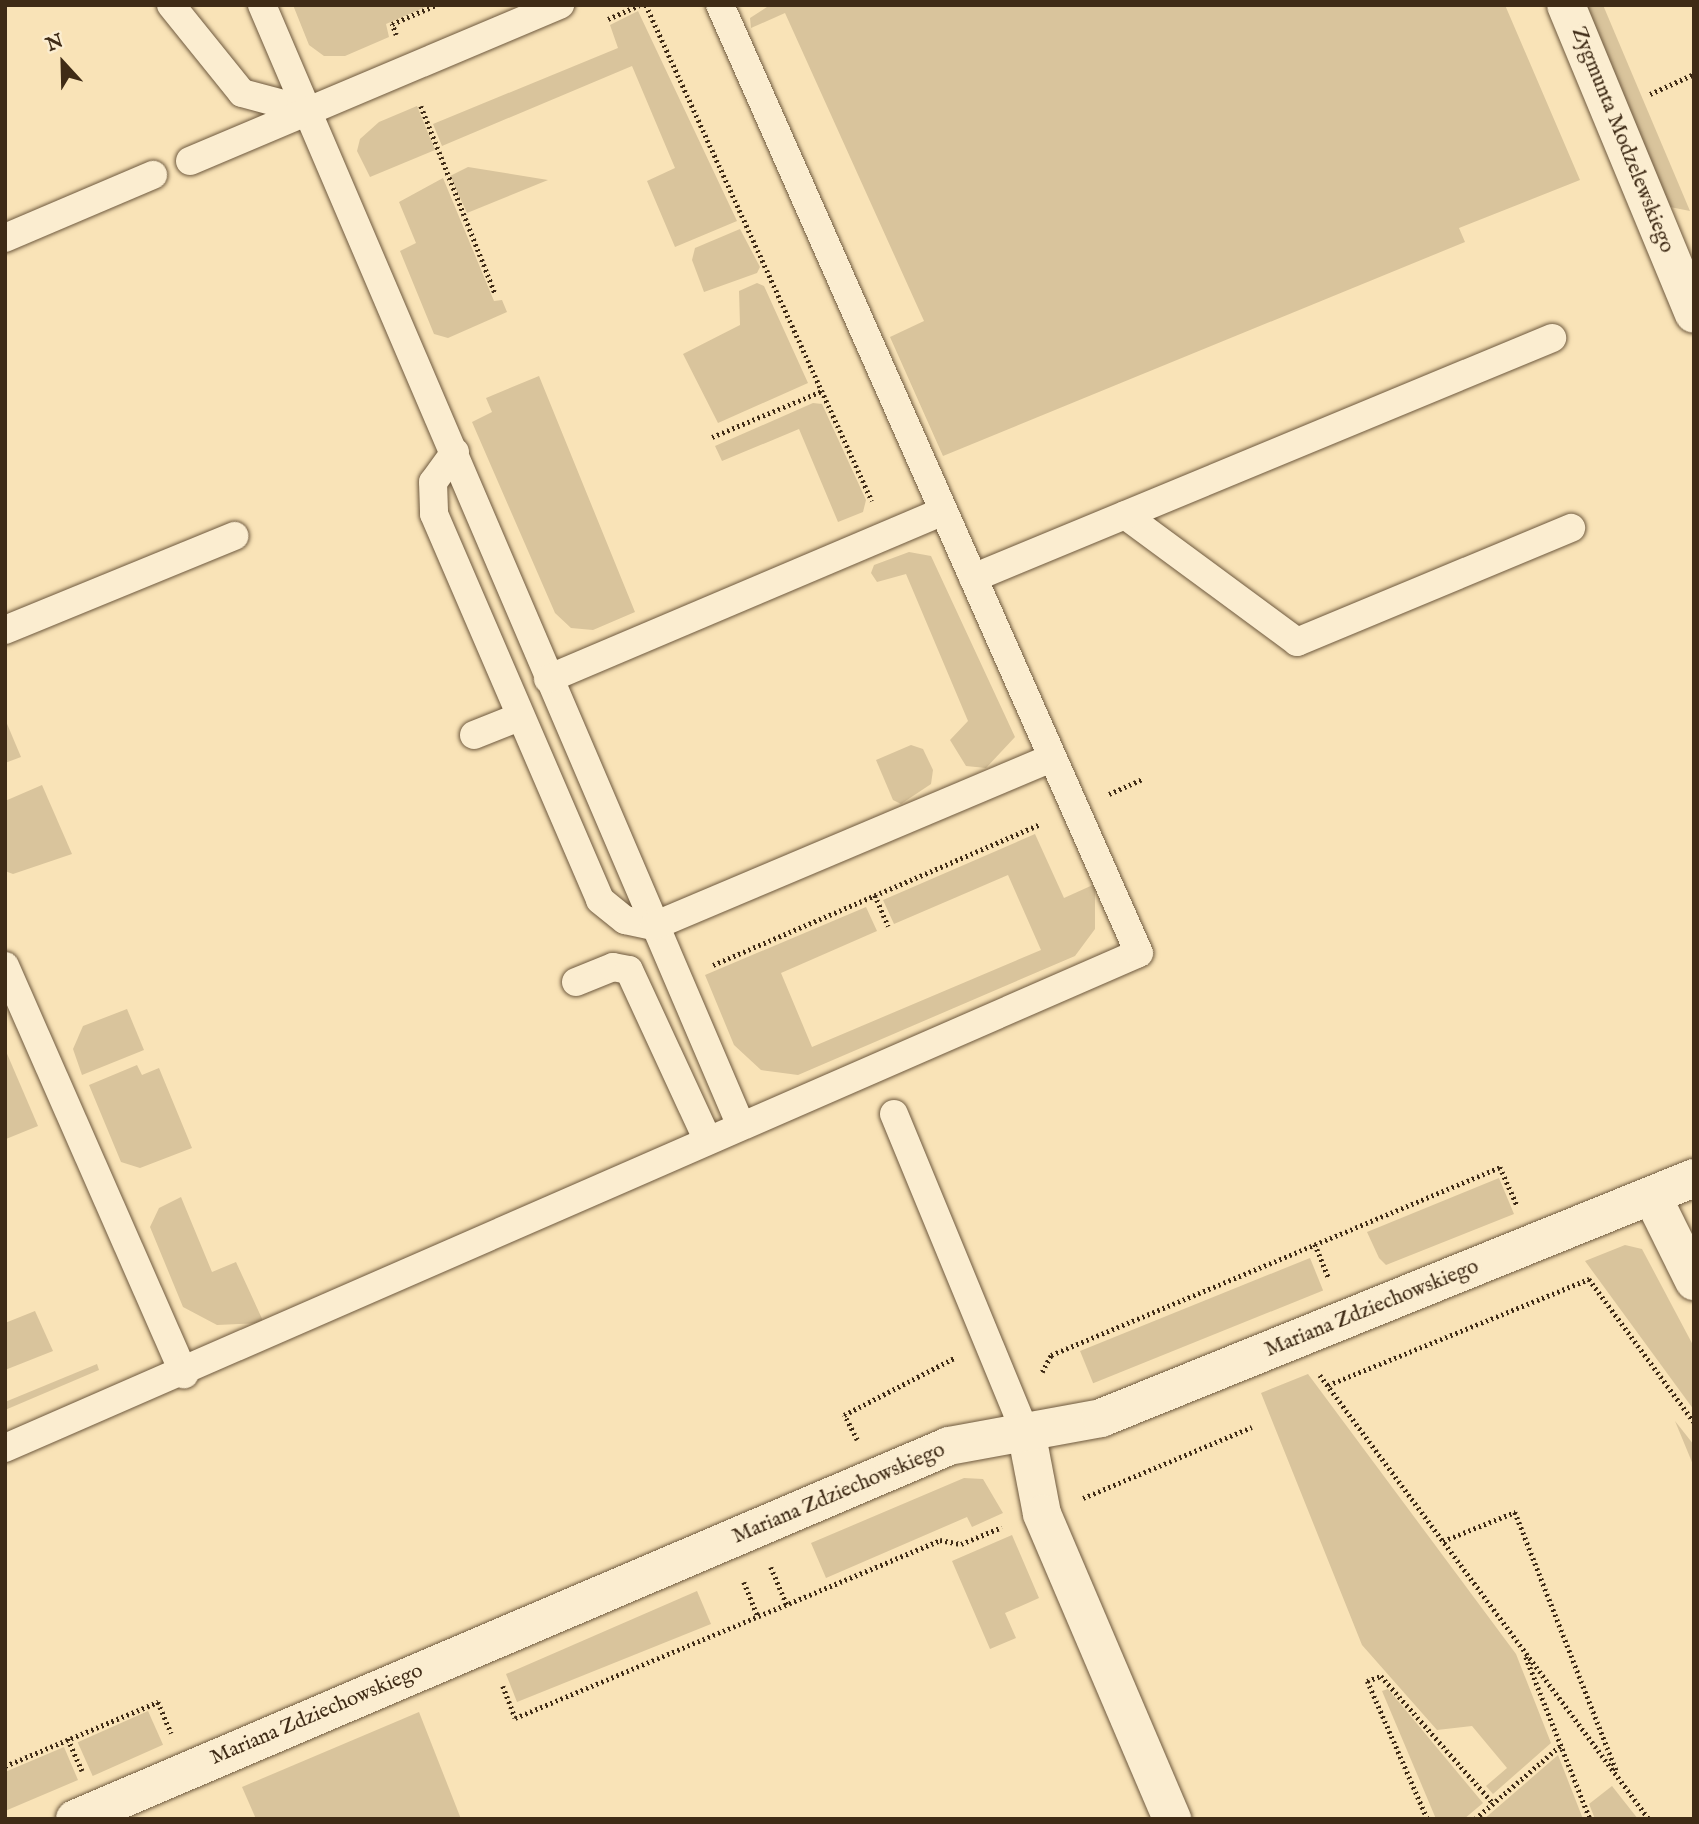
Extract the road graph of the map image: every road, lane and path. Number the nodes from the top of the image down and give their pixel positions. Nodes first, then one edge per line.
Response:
1 (172, 5) edge
2 (262, 5) edge
3 (436, 5) edge
4 (559, 5) edge
5 (639, 5) edge
6 (646, 5) edge
7 (720, 5) edge
8 (1566, 5) edge
9 (608, 19) dead end
10 (397, 39) junction
11 (386, 43) dead end
12 (406, 70) junction
13 (1694, 74) edge
14 (1650, 94) dead end
15 (309, 111) junction
16 (190, 161) dead end
17 (153, 176) dead end
18 (5, 238) edge
19 (496, 295) dead end
20 (1694, 314) edge
21 (1552, 338) dead end
22 (822, 391) junction
23 (712, 437) dead end
24 (454, 452) junction
25 (943, 511) junction
26 (877, 512) dead end
27 (1125, 515) junction
28 (1571, 528) dead end
29 (234, 536) dead end
30 (973, 578) junction
31 (5, 629) edge
32 (548, 679) junction
33 (519, 717) junction
34 (474, 735) dead end
35 (1052, 758) junction
36 (1142, 779) dead end
37 (1075, 809) junction
38 (875, 895) junction
39 (654, 926) junction
40 (888, 926) dead end
41 (5, 966) edge
42 (677, 980) junction
43 (576, 982) dead end
44 (894, 1114) dead end
45 (741, 1126) junction
46 (708, 1141) junction
47 (1694, 1178) edge
48 (1652, 1196) junction
49 (1523, 1219) dead end
50 (1315, 1244) junction
51 (1694, 1281) edge
52 (1335, 1294) dead end
53 (964, 1352) dead end
54 (1313, 1366) dead end
55 (184, 1374) junction
56 (1037, 1381) dead end
57 (1328, 1385) junction
58 (1694, 1422) edge
59 (1252, 1427) dead end
60 (1027, 1436) junction
61 (859, 1444) dead end
62 (5, 1448) edge
63 (1069, 1503) dead end
64 (1015, 1521) dead end
65 (1443, 1541) junction
66 (765, 1554) dead end
67 (742, 1579) dead end
68 (787, 1605) junction
69 (758, 1616) junction
70 (1523, 1649) junction
71 (503, 1686) dead end
72 (173, 1737) dead end
73 (68, 1739) junction
74 (1561, 1745) junction
75 (5, 1766) edge
76 (1619, 1780) junction
77 (81, 1802) edge
78 (1493, 1803) junction
79 (1172, 1819) edge
80 (1427, 1819) edge
81 (1475, 1819) edge
82 (1590, 1819) edge
83 (1649, 1819) edge

1 - 15 lane
2 - 15 lane
3 - 10 path
4 - 12 lane
5 - 9 path
6 - 22 path
7 - 25 lane
8 - 20 street, Zygmunta Modzelewskiego
10 - 11 path
10 - 12 path
12 - 15 lane
12 - 19 path
13 - 14 path
15 - 16 lane
15 - 24 lane
17 - 18 lane
21 - 27 lane
22 - 23 path
22 - 26 path
24 - 32 lane
24 - 33 lane
25 - 30 lane
25 - 32 lane
27 - 28 lane
27 - 30 lane
29 - 31 lane
30 - 35 lane
32 - 39 lane
33 - 34 lane
33 - 39 lane
35 - 37 lane
35 - 39 lane
36 - 37 path
37 - 38 path
37 - 45 lane
38 - 40 path
38 - 42 path
39 - 42 lane
41 - 55 lane
42 - 45 lane
43 - 46 lane
44 - 60 lane
45 - 46 lane
46 - 55 lane
47 - 48 street, Mariana Zdziechowskiego
48 - 51 street
48 - 60 street, Mariana Zdziechowskiego
49 - 50 path
50 - 52 path
50 - 56 path
53 - 61 path
54 - 57 path
55 - 62 lane
57 - 58 path
57 - 65 path
59 - 63 path
60 - 77 street, Mariana Zdziechowskiego
60 - 79 street
64 - 68 path
65 - 70 path
65 - 76 path
66 - 68 path
67 - 69 path
68 - 69 path
69 - 71 path
70 - 74 path
70 - 76 path
72 - 73 path
73 - 75 path
73 - 77 path
74 - 78 path
74 - 82 path
76 - 83 path
78 - 80 path
78 - 81 path

